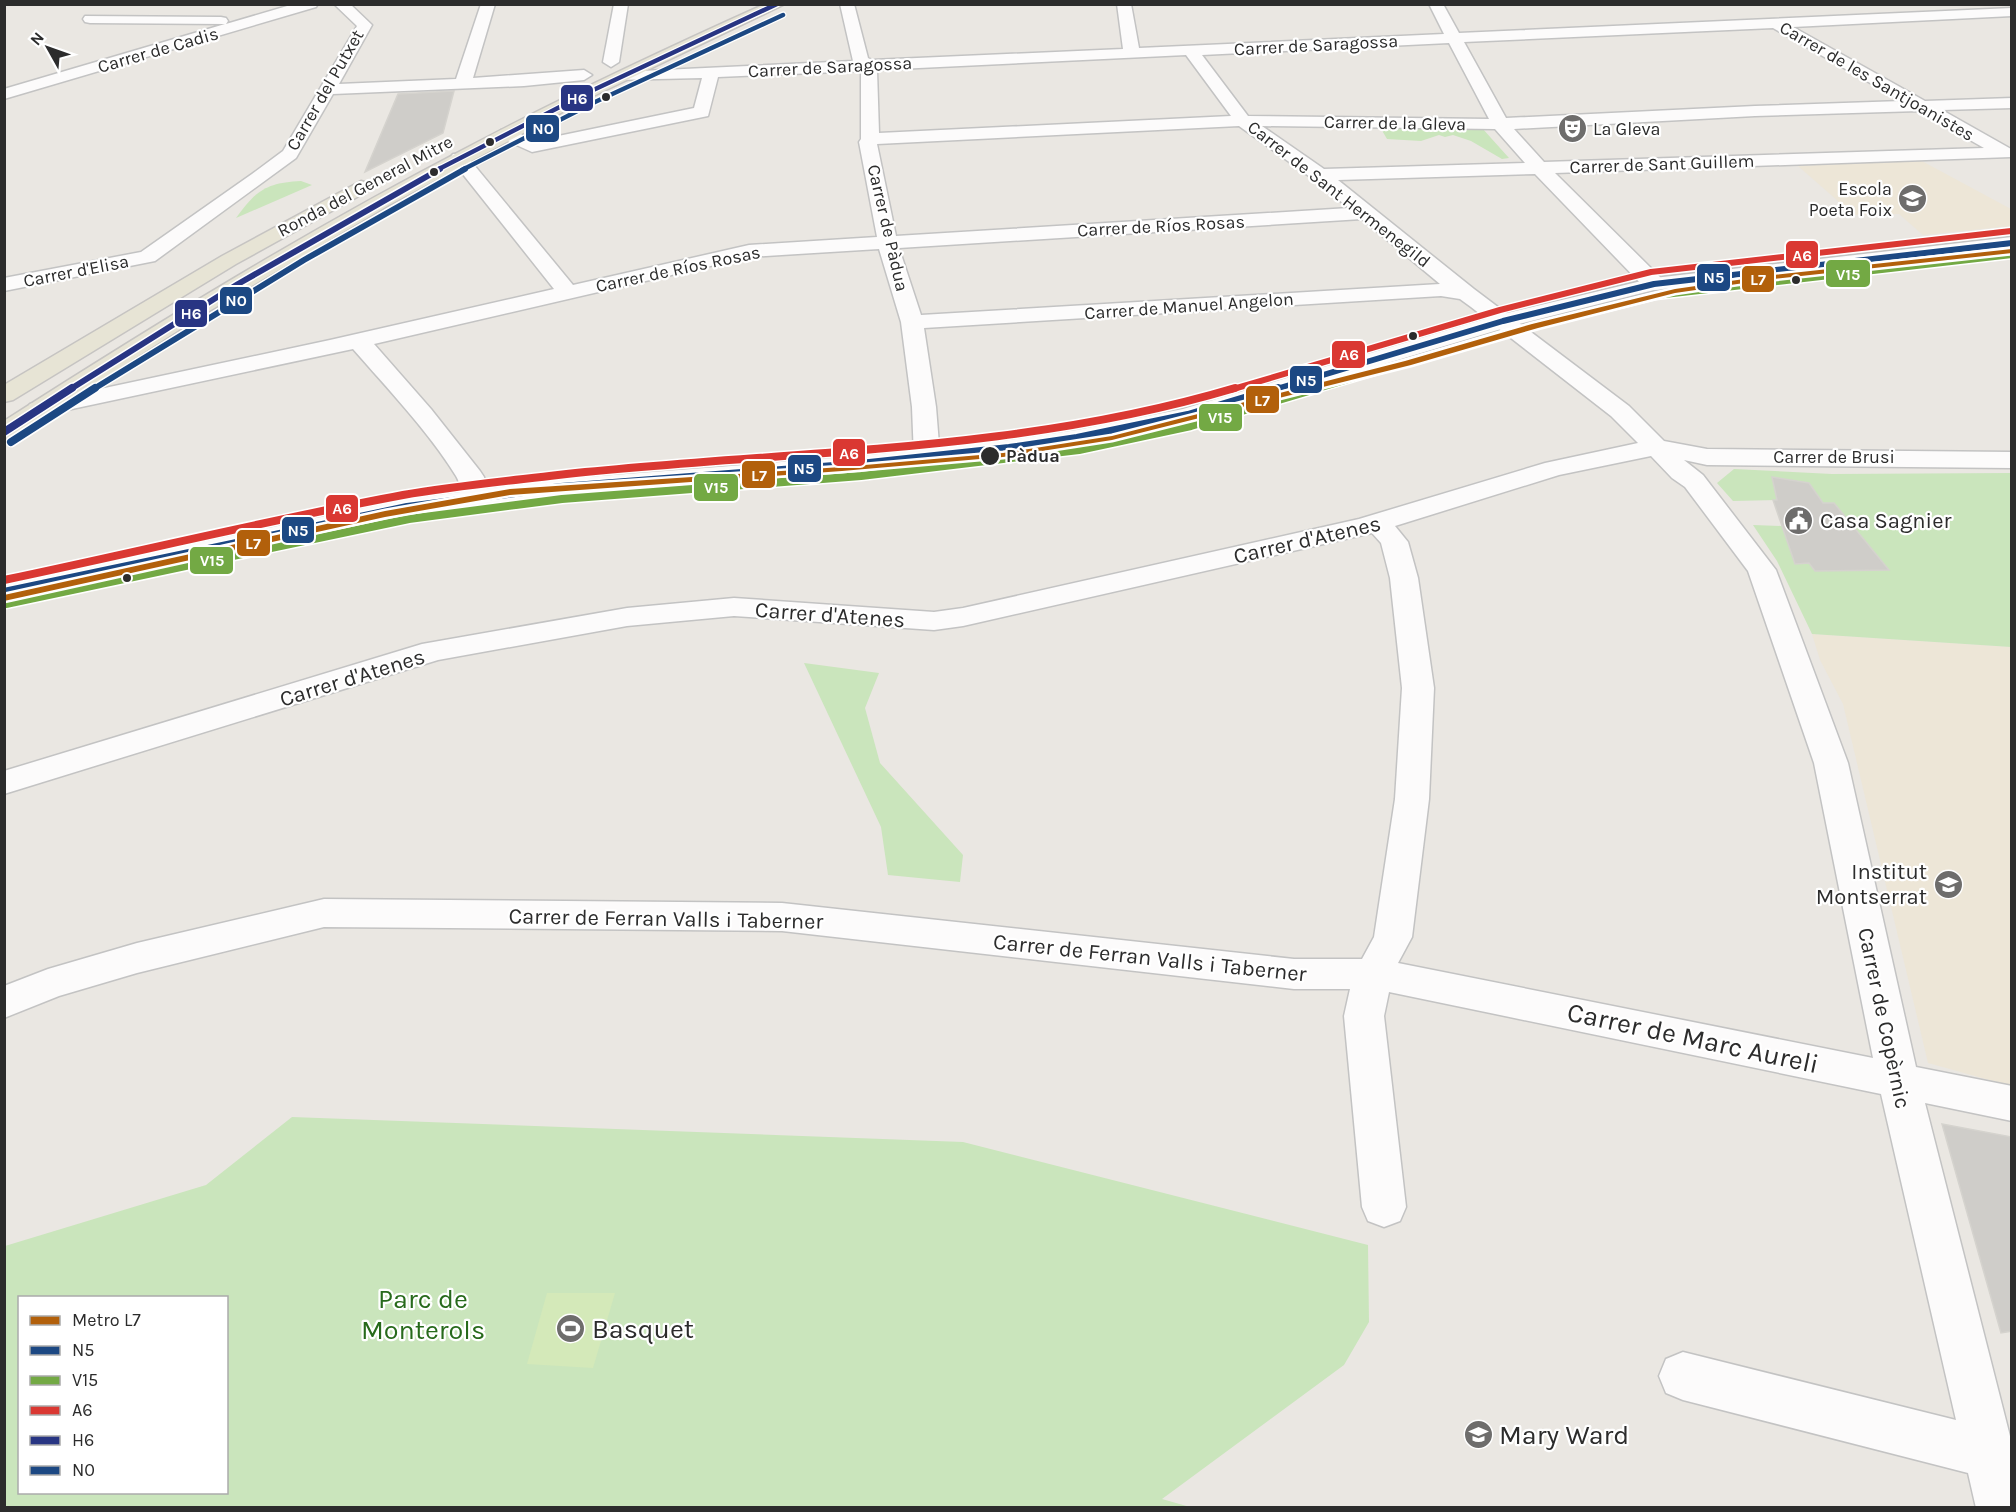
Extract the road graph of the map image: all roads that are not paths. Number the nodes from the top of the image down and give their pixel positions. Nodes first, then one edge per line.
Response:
1 (106, 4) edge
2 (311, 4) edge
3 (341, 4) edge
4 (488, 4) edge
5 (621, 4) edge
6 (741, 4) edge
7 (778, 4) edge
8 (847, 4) edge
9 (1124, 4) edge
10 (1436, 4) edge
11 (1751, 9) dead end
12 (2012, 12) edge
13 (253, 22) junction
14 (1777, 23) junction
15 (1455, 39) junction
16 (652, 44) dead end
17 (1191, 51) junction
18 (632, 53) dead end
19 (1131, 54) junction
20 (611, 62) junction
21 (869, 65) junction
22 (711, 73) junction
23 (584, 75) junction
24 (620, 77) junction
25 (461, 83) junction
26 (328, 89) junction
27 (4, 94) edge
28 (537, 98) dead end
29 (2012, 103) edge
30 (1919, 104) junction
31 (1244, 121) junction
32 (1500, 124) junction
33 (507, 134) junction
34 (870, 139) junction
35 (452, 147) junction
36 (2008, 155) edge
37 (1539, 168) junction
38 (1320, 175) junction
39 (378, 178) dead end
40 (1365, 213) junction
41 (889, 242) junction
42 (2012, 243) edge
43 (148, 257) joint
44 (1654, 284) junction
45 (4, 285) edge
46 (567, 292) junction
47 (1466, 294) junction
48 (1503, 321) junction
49 (912, 322) junction
50 (357, 339) junction
51 (4, 395) edge
52 (39, 409) junction
53 (4, 417) edge
54 (4, 432) edge
55 (1657, 447) junction
56 (927, 457) junction
57 (2012, 460) edge
58 (475, 496) junction
59 (1378, 523) junction
60 (4, 592) edge
61 (4, 783) edge
62 (1373, 974) junction
63 (4, 1003) edge
64 (1900, 1082) junction
65 (2012, 1104) edge
66 (1383, 1207) dead end
67 (1683, 1376) dead end
68 (1990, 1454) junction
69 (2002, 1508) edge

1 - 13 street
2 - 13 street, Carrer de Cadis
3 - 26 street, Carrer del Putxet
4 - 25 street
5 - 20 street
6 - 16 main road
7 - 24 main road, Ronda del General Mitre
8 - 21 street, Carrer de Pàdua
9 - 19 street
10 - 15 street
11 - 14 street, Carrer de les Santjoanistes
12 - 14 street, Carrer de Saragossa
13 - 27 street, Carrer de Cadis
14 - 15 street, Carrer de Saragossa
14 - 30 street, Carrer de les Santjoanistes
15 - 17 street, Carrer de Saragossa
15 - 32 street
17 - 19 street, Carrer de Saragossa
17 - 31 street, Carrer de Sant Hermenegild
18 - 20 main road
19 - 21 street, Carrer de Saragossa
20 - 23 main road
21 - 22 street, Carrer de Saragossa
21 - 34 street, Carrer de Pàdua
22 - 24 street, Carrer de Saragossa
22 - 33 street
23 - 25 street
23 - 28 main road
24 - 33 main road, Ronda del General Mitre
25 - 26 street
26 - 43 street, Carrer del Putxet
29 - 30 street, Carrer de la Gleva
30 - 32 street, Carrer de la Gleva
30 - 36 street, Carrer de les Santjoanistes
31 - 32 street, Carrer de la Gleva
31 - 34 street, Carrer de la Gleva
31 - 38 street, Carrer de Sant Hermenegild
32 - 37 street
33 - 35 main road, Ronda del General Mitre
34 - 41 street, Carrer de Pàdua
35 - 46 street
35 - 52 main road, Ronda del General Mitre
36 - 37 street, Carrer de Sant Guillem
37 - 38 street, Carrer de Sant Guillem
37 - 44 street
38 - 40 street, Carrer de Sant Hermenegild
39 - 51 main road, Ronda del General Mitre
40 - 41 street, Carrer de Ríos Rosas
40 - 47 street, Carrer de Sant Hermenegild
41 - 46 street, Carrer de Ríos Rosas
41 - 49 street, Carrer de Pàdua
42 - 44 street
43 - 45 street, Carrer d'Elisa
44 - 48 street
46 - 50 street, Carrer de Ríos Rosas
47 - 48 street, Carrer de Sant Hermenegild
47 - 49 street, Carrer de Manuel Angelon
48 - 55 street, Carrer de Copèrnic
48 - 56 street
49 - 56 street, Carrer de Pàdua
50 - 52 street, Carrer de Ríos Rosas
50 - 58 street
52 - 53 main road
52 - 54 main road, Ronda del General Mitre
55 - 57 street, Carrer de Brusi
55 - 59 street, Carrer d'Atenes
55 - 64 street, Carrer de Copèrnic
56 - 58 street
58 - 60 street
59 - 61 street, Carrer d'Atenes
59 - 62 street
62 - 63 street, Carrer de Ferran Valls i Taberner
62 - 64 street, Carrer de Marc Aureli
62 - 66 street
64 - 65 street, Carrer de Marc Aureli
64 - 68 street, Carrer de Copèrnic
67 - 68 street
68 - 69 street, Carrer de Copèrnic

